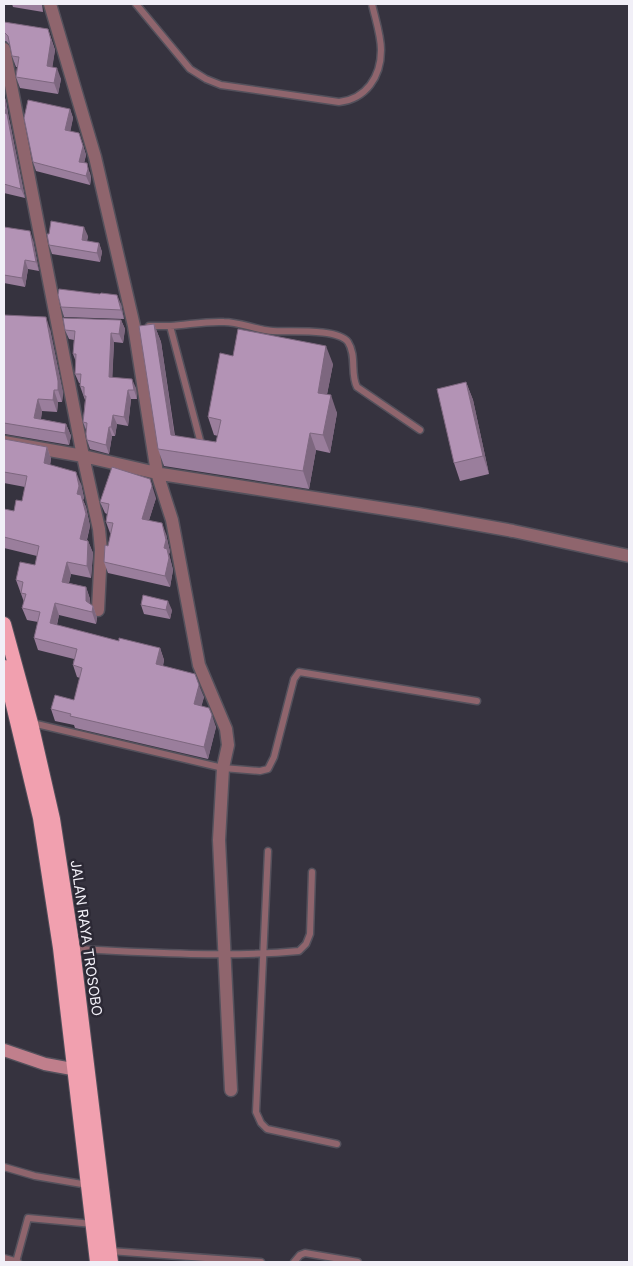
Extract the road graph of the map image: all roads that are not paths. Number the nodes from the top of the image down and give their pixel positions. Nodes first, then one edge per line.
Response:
1 (50, 4) edge
2 (136, 4) edge
3 (372, 4) edge
4 (4, 48) edge
5 (135, 326) junction
6 (170, 326) junction
7 (420, 430) dead end
8 (200, 440) edge
9 (4, 442) edge
10 (83, 456) junction
11 (163, 475) junction
12 (629, 556) edge
13 (98, 610) dead end
14 (4, 624) edge
15 (5, 676) edge
16 (477, 701) dead end
17 (31, 723) junction
18 (227, 769) junction
19 (268, 851) dead end
20 (312, 872) dead end
21 (67, 948) junction
22 (264, 954) junction
23 (226, 955) junction
24 (4, 1050) edge
25 (69, 1070) junction
26 (89, 1072) junction
27 (231, 1090) dead end
28 (337, 1144) dead end
29 (4, 1167) edge
30 (83, 1185) junction
31 (87, 1223) junction
32 (110, 1257) edge
33 (4, 1258) edge
34 (17, 1262) edge
35 (97, 1262) edge
36 (261, 1262) edge
37 (294, 1262) edge
38 (358, 1262) edge

1 - 5 street
2 - 3 lane
4 - 10 street
5 - 6 lane
5 - 11 street
6 - 7 lane
6 - 8 lane
9 - 10 street
10 - 11 street
10 - 13 street
11 - 12 street
11 - 18 street
14 - 17 highway, JALAN RAYA TROSOBO
15 - 21 highway, JALAN RAYA TROSOBO
16 - 18 lane
17 - 18 lane
17 - 21 highway, JALAN RAYA TROSOBO
18 - 23 street
19 - 22 lane
20 - 22 lane
21 - 23 lane
21 - 25 highway, JALAN RAYA TROSOBO
21 - 26 highway, JALAN RAYA TROSOBO
22 - 23 lane
22 - 28 lane
23 - 27 street
24 - 25 main road
25 - 26 main road
25 - 30 highway, JALAN RAYA TROSOBO
26 - 32 highway, JALAN RAYA TROSOBO
29 - 30 lane
30 - 31 highway, JALAN RAYA TROSOBO
31 - 34 lane
31 - 35 highway, JALAN RAYA TROSOBO
32 - 36 lane
33 - 34 lane
37 - 38 lane

